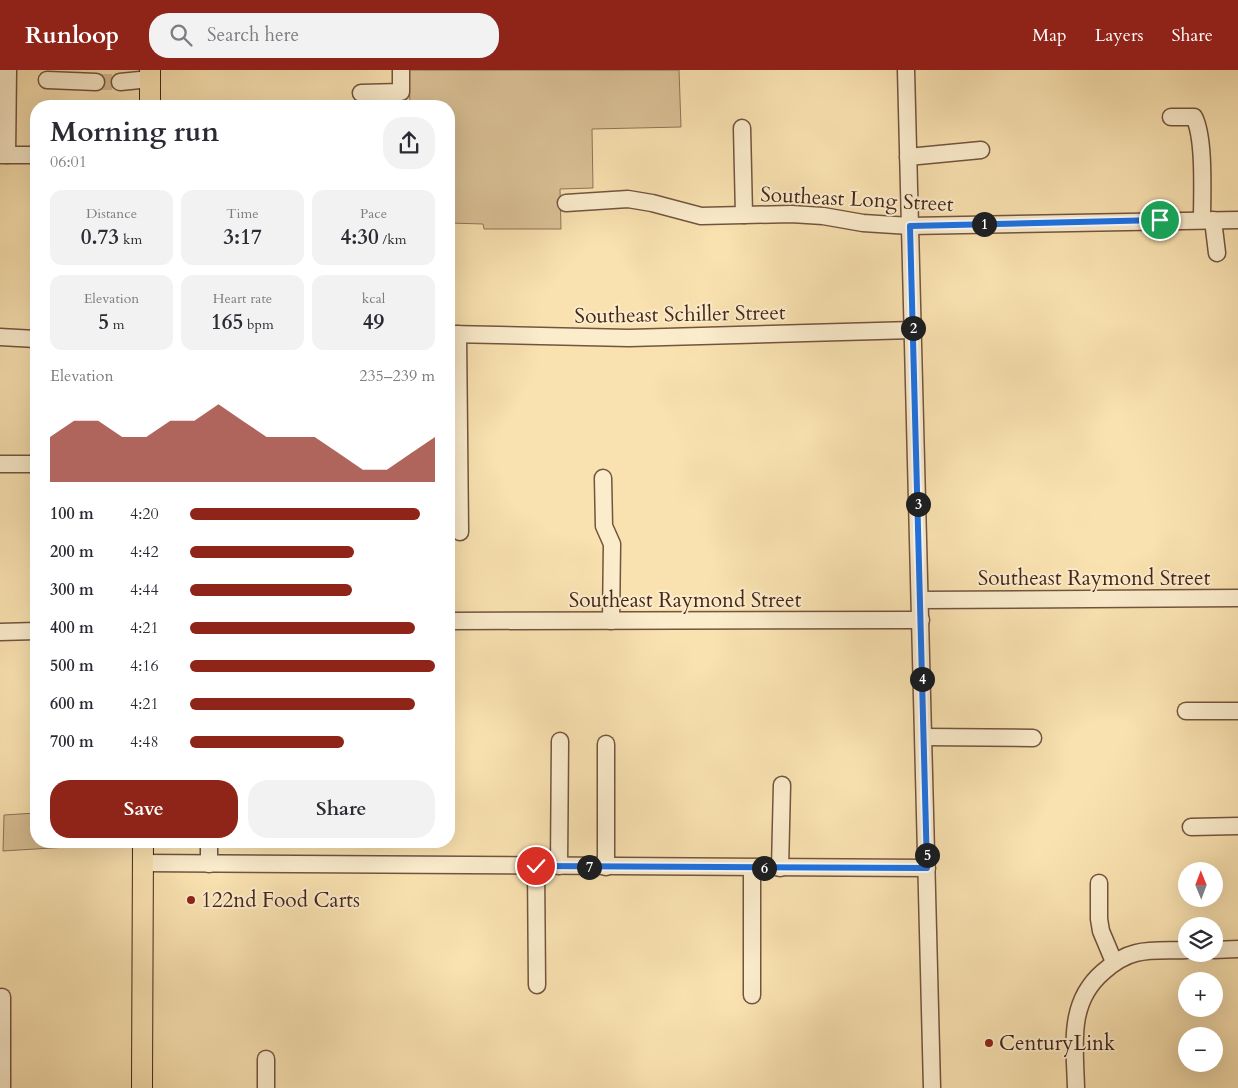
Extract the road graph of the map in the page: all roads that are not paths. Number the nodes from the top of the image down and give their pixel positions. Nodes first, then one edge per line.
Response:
1 (8, 70) edge
2 (401, 70) edge
3 (906, 70) edge
4 (150, 74) edge
5 (47, 80) dead end
6 (96, 82) tunnel mouth
7 (120, 82) tunnel mouth
8 (361, 93) dead end
9 (150, 100) edge
10 (1171, 117) dead end
11 (742, 128) dead end
12 (981, 150) dead end
13 (30, 155) edge
14 (3, 156) edge
15 (908, 157) junction
16 (566, 202) dead end
17 (744, 215) junction
18 (1207, 220) junction
19 (1238, 220) edge
20 (910, 226) junction
21 (1217, 252) dead end
22 (913, 330) junction
23 (455, 334) edge
24 (0, 337) edge
25 (30, 339) edge
26 (455, 391) edge
27 (0, 464) edge
28 (30, 464) edge
29 (603, 478) dead end
30 (460, 532) dead end
31 (1238, 598) edge
32 (921, 600) junction
33 (921, 620) junction
34 (455, 621) edge
35 (611, 622) junction
36 (30, 631) edge
37 (0, 632) edge
38 (1186, 711) dead end
39 (1238, 711) edge
40 (924, 737) junction
41 (1033, 738) dead end
42 (560, 741) dead end
43 (606, 744) dead end
44 (782, 785) dead end
45 (1238, 826) edge
46 (1191, 827) dead end
47 (143, 848) edge
48 (209, 848) edge
49 (143, 863) junction
50 (209, 864) junction
51 (536, 866) junction
52 (559, 866) junction
53 (606, 867) junction
54 (752, 868) junction
55 (780, 868) junction
56 (927, 868) junction
57 (1099, 883) dead end
58 (1238, 949) edge
59 (1178, 950) edge
60 (1223, 950) edge
61 (1114, 962) junction
62 (538, 985) dead end
63 (752, 995) dead end
64 (2, 997) dead end
65 (266, 1059) dead end
66 (2, 1088) edge
67 (142, 1088) edge
68 (266, 1088) edge
69 (932, 1088) edge
70 (1076, 1088) edge

1 - 14 street
2 - 8 street
3 - 15 street
4 - 7 street
4 - 9 main road
5 - 6 street
10 - 18 street
11 - 17 street
12 - 15 street
13 - 14 street
15 - 20 street
16 - 17 street, Southeast Long Street
17 - 20 street, Southeast Long Street
18 - 19 street, Southeast Long Street
18 - 20 street, Southeast Long Street
18 - 21 street
20 - 22 street
22 - 23 street, Southeast Schiller Street
22 - 32 street
24 - 25 street
26 - 30 street
27 - 28 street
29 - 35 street
31 - 32 street, Southeast Raymond Street
32 - 33 street
33 - 35 street, Southeast Raymond Street
33 - 40 street
34 - 35 street, Southeast Raymond Street
36 - 37 street
38 - 39 street
40 - 41 street
40 - 56 street
42 - 52 street
43 - 53 street
44 - 55 street
45 - 46 street
47 - 49 main road
48 - 50 street
49 - 50 street
49 - 67 main road
50 - 51 street
51 - 52 street
51 - 62 street
52 - 53 street
53 - 54 street
54 - 55 street
54 - 63 street
55 - 56 street
56 - 69 street
57 - 61 street
58 - 60 street
59 - 61 street
61 - 70 street
64 - 66 street
65 - 68 street

